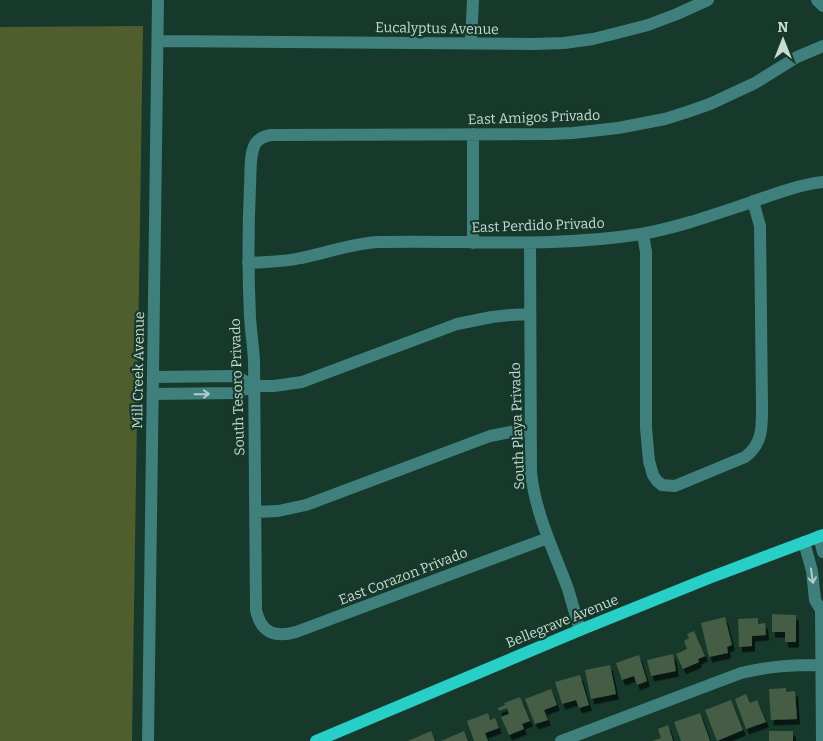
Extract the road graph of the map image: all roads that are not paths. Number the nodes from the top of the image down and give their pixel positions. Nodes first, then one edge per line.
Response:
1 (158, 0) edge
2 (473, 0) edge
3 (708, 0) edge
4 (817, 0) edge
5 (823, 6) edge
6 (158, 41) junction
7 (471, 43) junction
8 (823, 46) edge
9 (473, 134) junction
10 (259, 140) joint
11 (823, 182) edge
12 (753, 201) junction
13 (643, 234) junction
14 (472, 242) junction
15 (530, 243) junction
16 (248, 263) junction
17 (530, 314) junction
18 (153, 377) junction
19 (253, 386) junction
20 (153, 394) junction
21 (531, 431) junction
22 (255, 512) junction
23 (821, 536) edge
24 (548, 538) junction
25 (804, 542) junction
26 (823, 552) edge
27 (822, 608) edge
28 (580, 630) junction
29 (268, 632) joint
30 (822, 665) edge
31 (148, 741) edge
32 (316, 741) edge
33 (561, 741) edge
34 (822, 741) edge

1 - 6 street, Mill Creek Avenue
2 - 7 street
3 - 7 street, Eucalyptus Avenue
4 - 5 street
6 - 7 street, Eucalyptus Avenue
6 - 18 street, Mill Creek Avenue
8 - 9 street, East Amigos Privado
9 - 10 street, East Amigos Privado
9 - 14 street
10 - 16 street, South Tesoro Privado
11 - 12 street, East Perdido Privado
12 - 13 street, East Perdido Privado
12 - 13 street
13 - 15 street, East Perdido Privado
14 - 15 street, East Perdido Privado
14 - 16 street, East Perdido Privado
15 - 17 street, South Playa Privado
16 - 19 street, South Tesoro Privado
17 - 19 street
17 - 21 street, South Playa Privado
18 - 19 street
18 - 20 street, Mill Creek Avenue
20 -> 19 street
19 - 22 street, South Tesoro Privado
20 - 31 street, Mill Creek Avenue
21 - 22 street
21 - 24 street, South Playa Privado
22 - 29 street, South Tesoro Privado
23 - 25 main road, Bellegrave Avenue
23 - 26 street
24 - 28 street, South Playa Privado
24 - 29 street, East Corazon Privado
25 -> 27 street
25 - 28 main road, Bellegrave Avenue
27 - 30 street
28 - 32 main road, Bellegrave Avenue
30 - 33 street
30 - 34 street

